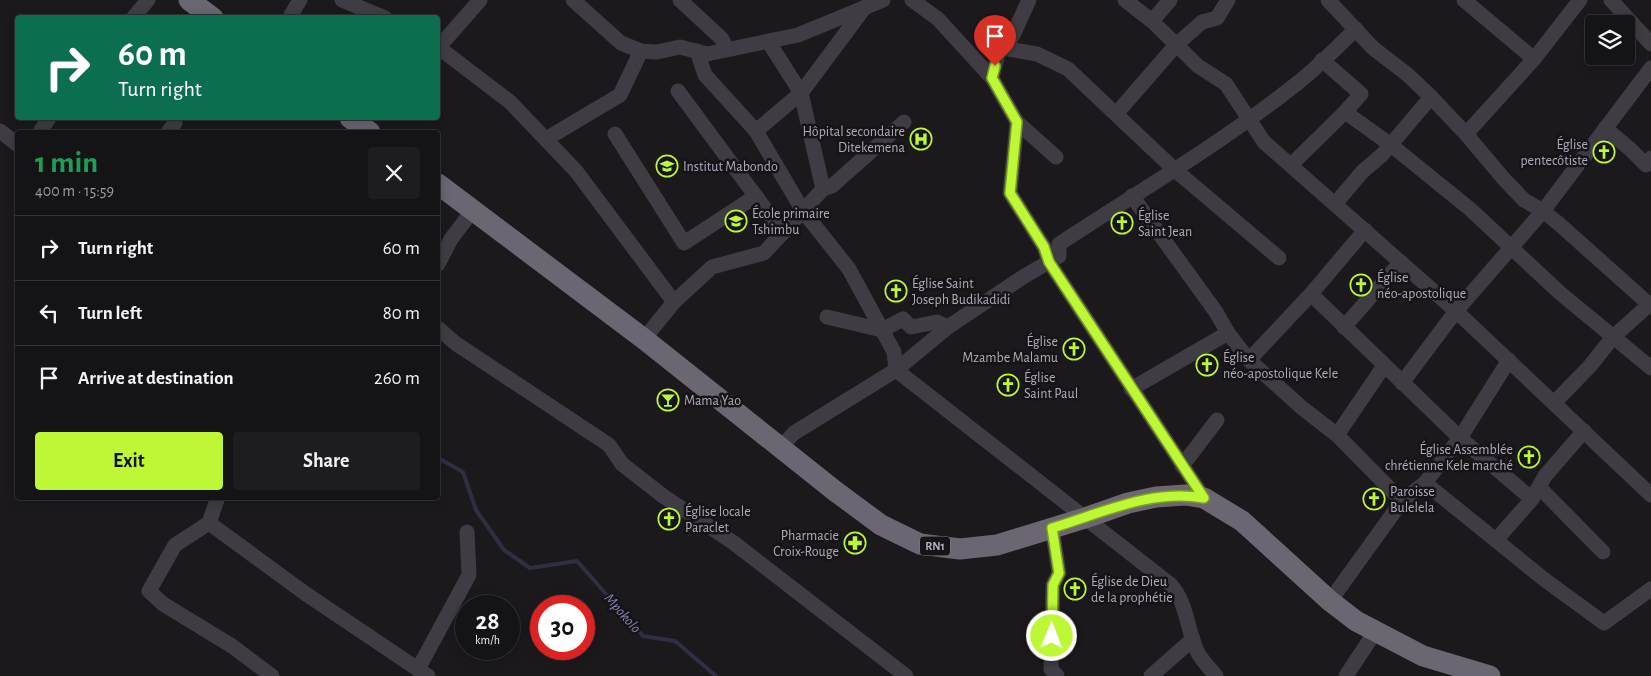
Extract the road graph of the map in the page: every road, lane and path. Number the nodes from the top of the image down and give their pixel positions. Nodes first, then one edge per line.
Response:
1 (148, 0) edge
2 (188, 0) edge
3 (300, 0) edge
4 (342, 0) edge
5 (573, 0) edge
6 (680, 0) edge
7 (882, 0) edge
8 (912, 0) edge
9 (1029, 0) edge
10 (1125, 0) edge
11 (1170, 0) edge
12 (1228, 0) edge
13 (1328, 0) edge
14 (1464, 0) edge
15 (1580, 0) edge
16 (1611, 0) edge
17 (474, 2) edge
18 (865, 7) junction
19 (136, 15) edge
20 (208, 15) edge
21 (291, 15) dead end
22 (378, 15) edge
23 (1152, 21) junction
24 (1356, 29) junction
25 (768, 41) junction
26 (440, 44) edge
27 (1651, 44) edge
28 (1176, 45) junction
29 (1003, 48) junction
30 (440, 49) edge
31 (727, 49) junction
32 (641, 51) junction
33 (697, 51) junction
34 (1534, 59) junction
35 (1322, 60) junction
36 (1651, 68) edge
37 (992, 78) junction
38 (678, 91) dead end
39 (801, 93) junction
40 (1431, 97) junction
41 (1345, 112) junction
42 (1116, 114) junction
43 (1249, 118) junction
44 (904, 122) dead end
45 (1017, 122) junction
46 (1605, 128) junction
47 (0, 131) edge
48 (756, 131) junction
49 (615, 134) dead end
50 (1466, 134) junction
51 (546, 139) junction
52 (15, 143) edge
53 (1391, 145) junction
54 (1056, 157) dead end
55 (1651, 158) edge
56 (1291, 165) junction
57 (1175, 170) junction
58 (440, 185) edge
59 (823, 189) junction
60 (756, 196) junction
61 (1132, 196) junction
62 (1335, 204) junction
63 (473, 210) junction
64 (803, 210) junction
65 (1543, 211) junction
66 (1364, 230) junction
67 (783, 233) junction
68 (1512, 247) junction
69 (1279, 258) dead end
70 (440, 260) edge
71 (1049, 262) junction
72 (1401, 262) junction
73 (1311, 294) junction
74 (674, 302) junction
75 (1651, 305) edge
76 (1456, 311) junction
77 (826, 317) dead end
78 (948, 327) junction
79 (1344, 327) junction
80 (440, 330) edge
81 (882, 330) junction
82 (1228, 333) junction
83 (1613, 336) junction
84 (644, 339) junction
85 (1249, 360) junction
86 (1509, 360) junction
87 (1384, 366) junction
88 (1651, 368) edge
89 (896, 370) junction
90 (1402, 383) junction
91 (1131, 389) junction
92 (1554, 402) junction
93 (1217, 420) dead end
94 (1584, 431) junction
95 (1337, 435) junction
96 (1460, 438) junction
97 (781, 447) junction
98 (1182, 466) junction
99 (1424, 483) junction
100 (1535, 493) junction
101 (1651, 495) edge
102 (1204, 498) junction
103 (217, 500) edge
104 (1402, 501) junction
105 (1085, 518) junction
106 (209, 523) junction
107 (1052, 528) junction
108 (467, 532) dead end
109 (1496, 540) junction
110 (1602, 552) dead end
111 (1651, 589) edge
112 (1330, 601) junction
113 (1375, 632) junction
114 (1193, 639) junction
115 (423, 672) edge
116 (272, 676) edge
117 (906, 676) edge
118 (1057, 676) edge
119 (1151, 676) edge
120 (1216, 676) edge
121 (1346, 676) edge
122 (1490, 676) edge

1 - 19 street
2 - 20 highway
3 - 21 street
4 - 22 street
5 - 32 street
6 - 31 street
7 - 18 street
8 - 37 street
9 - 29 street
10 - 23 street
11 - 23 street
12 - 28 street
13 - 24 street
14 - 34 street
15 - 34 street
16 - 27 street
17 - 26 street
18 - 25 street
18 - 39 street
23 - 28 street
24 - 35 street
24 - 40 street
25 - 31 street
25 - 39 street
28 - 42 street
28 - 43 street
29 - 37 street
29 - 42 street
30 - 51 street
31 - 33 street
32 - 33 street
32 - 51 street
33 - 48 street
34 - 50 street
35 - 41 street
35 - 43 street
36 - 46 street
37 - 45 street
38 - 60 street
39 - 48 street
39 - 59 street
40 - 50 street
40 - 53 street
41 - 53 street
41 - 56 street
42 - 57 street
43 - 56 street
43 - 57 street
44 - 59 street
45 - 54 street
45 - 71 street
46 - 55 street
46 - 65 street
47 - 52 street
48 - 64 street
49 - 60 street
50 - 65 street
51 - 74 street
53 - 62 street
53 - 68 street
56 - 62 street
57 - 61 street
57 - 69 street
58 - 63 highway, RN1
59 - 64 street
60 - 67 street
61 - 71 street
61 - 82 street
62 - 66 street
63 - 70 street
63 - 84 highway, RN1
64 - 67 street
64 - 81 street
65 - 68 street
65 - 75 street
66 - 72 street
66 - 73 street
67 - 74 street
68 - 76 street
68 - 83 street
71 - 78 street
71 - 91 street
72 - 76 street
72 - 79 street
73 - 79 street
73 - 85 street
74 - 84 street
75 - 83 street
76 - 86 street
76 - 90 street
77 - 81 street
78 - 81 street
78 - 89 street
79 - 87 street
80 - 117 street
81 - 89 street
82 - 85 street
82 - 91 street
83 - 88 street
83 - 92 street
84 - 97 highway, RN1
85 - 95 street
86 - 92 street
86 - 96 street
87 - 90 street
87 - 95 street
89 - 97 street
89 - 105 street
90 - 96 street
91 - 98 street
92 - 94 street
93 - 98 street
94 - 100 street
94 - 101 street
95 - 104 street
96 - 99 street
96 - 100 street
97 - 107 highway, RN1
98 - 102 street
99 - 104 street
99 - 109 street
100 - 109 street
100 - 110 street
102 - 105 highway, RN1
102 - 112 highway, RN1
103 - 106 street
104 - 112 street
105 - 107 highway, RN1
105 - 114 street
106 - 115 street
106 - 116 street
107 - 118 street
108 - 115 street
109 - 111 street
112 - 113 highway, RN1
113 - 121 street
113 - 122 highway, RN1
114 - 119 street
114 - 120 street

